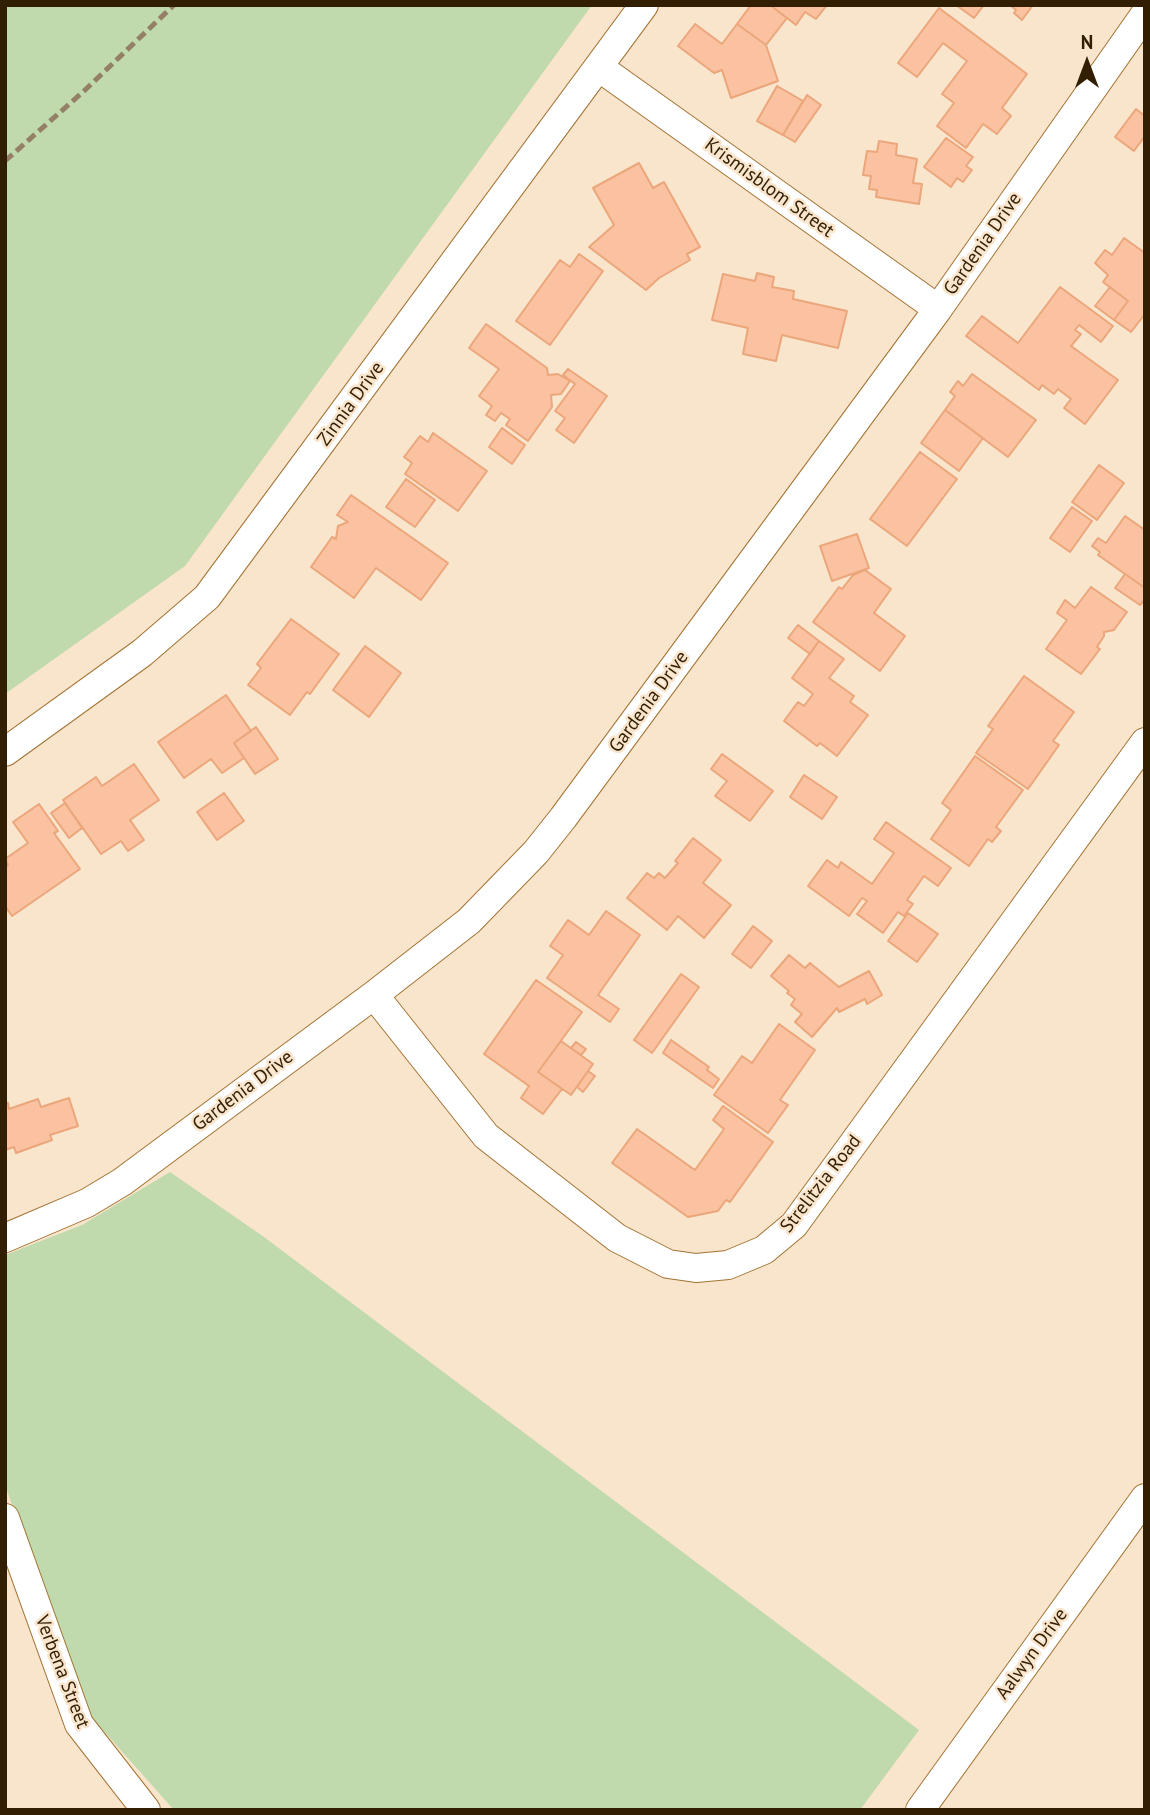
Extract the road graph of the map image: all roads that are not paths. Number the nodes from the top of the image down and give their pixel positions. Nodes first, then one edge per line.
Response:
1 (644, 5) edge
2 (1145, 14) edge
3 (600, 68) junction
4 (937, 309) junction
5 (1145, 742) edge
6 (5, 752) edge
7 (374, 995) junction
8 (5, 1238) edge
9 (1145, 1498) edge
10 (5, 1518) edge
11 (146, 1810) edge
12 (920, 1810) edge

1 - 3 street, Zinnia Drive
2 - 4 street, Gardenia Drive
3 - 4 street, Krismisblom Street
3 - 6 street, Zinnia Drive
4 - 7 street, Gardenia Drive
5 - 7 street, Strelitzia Road
7 - 8 street, Gardenia Drive
9 - 12 street, Aalwyn Drive
10 - 11 street, Verbena Street

